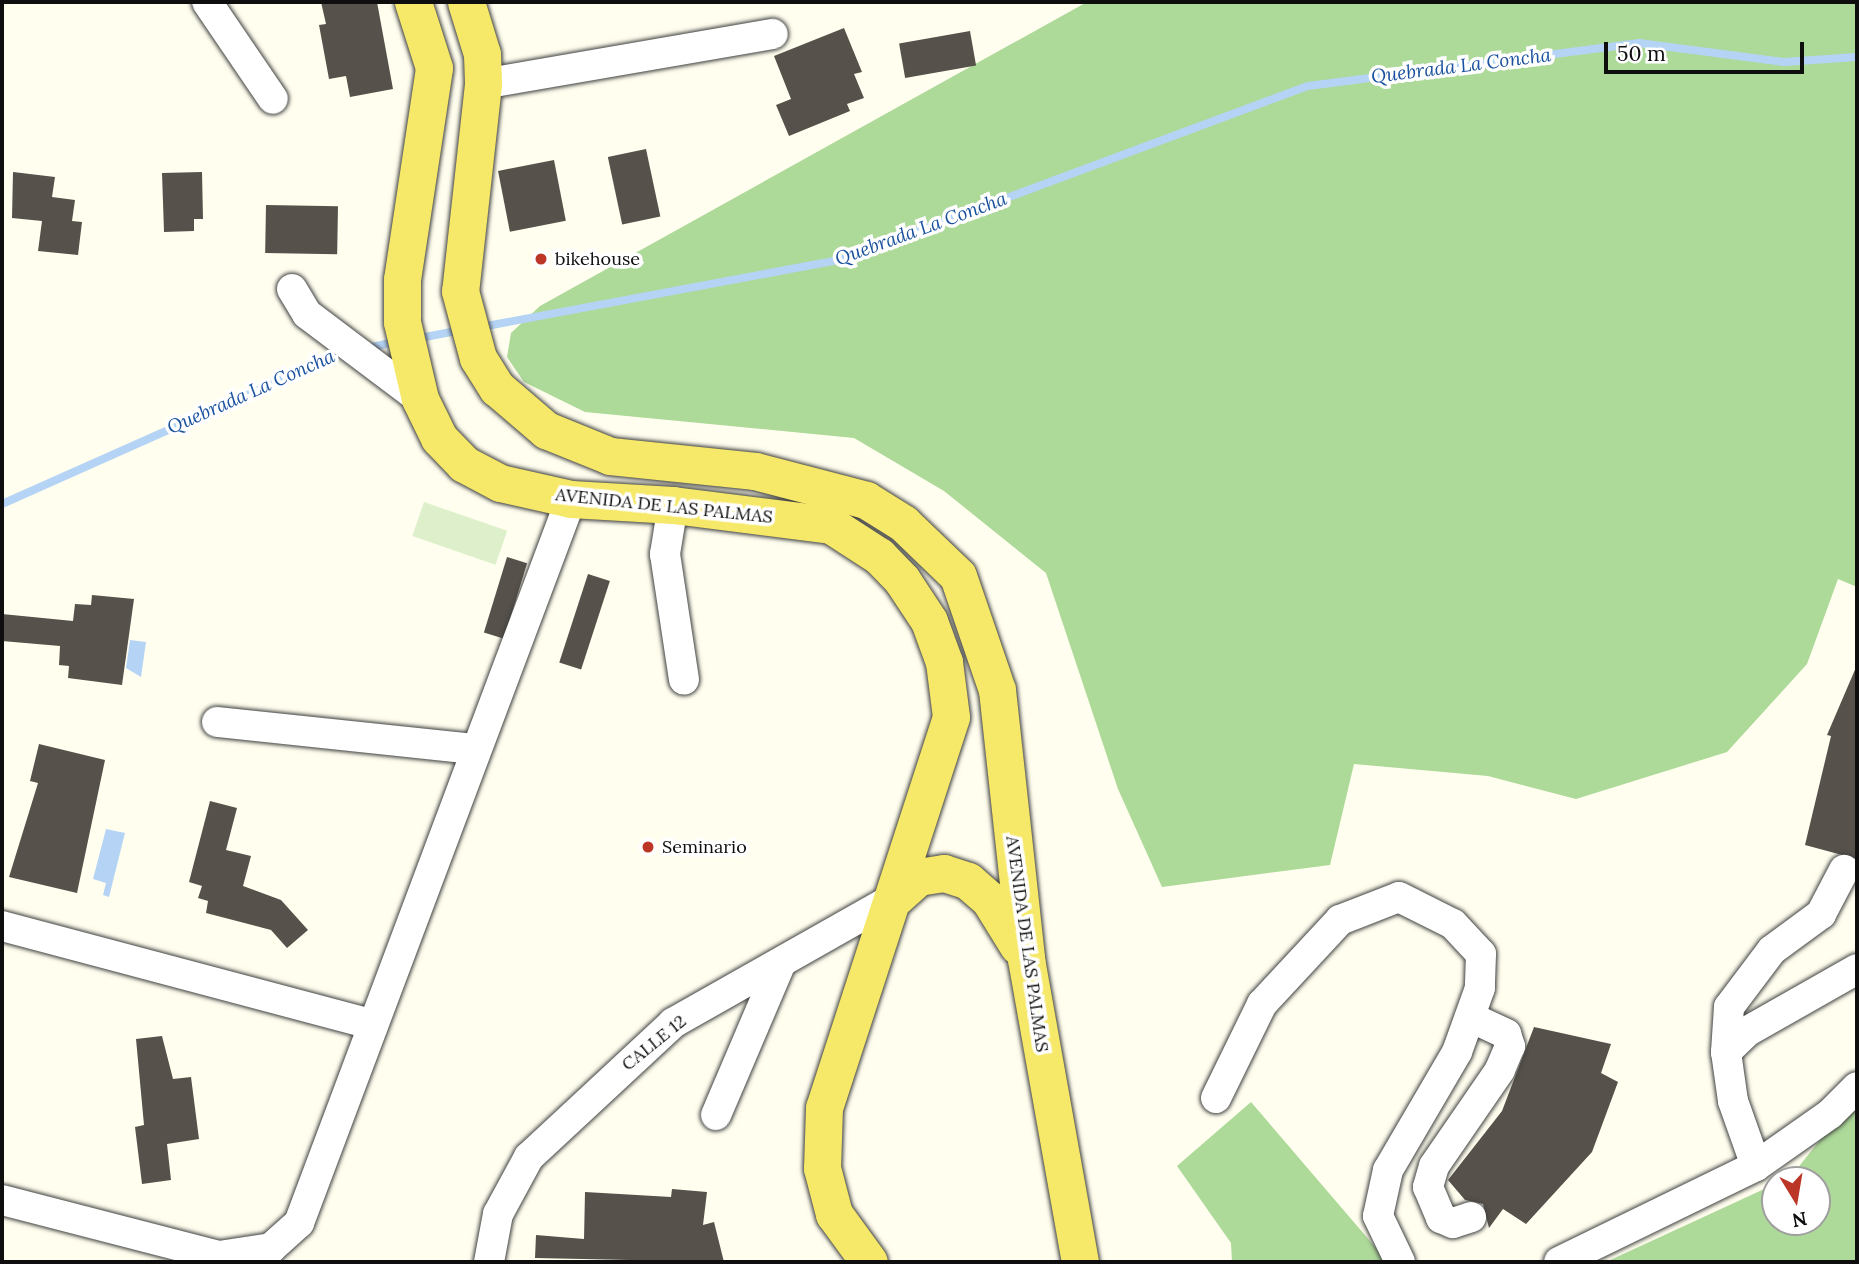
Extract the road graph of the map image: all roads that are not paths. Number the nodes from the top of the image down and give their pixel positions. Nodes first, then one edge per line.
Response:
1 (206, 2) edge
2 (413, 2) edge
3 (466, 2) edge
4 (773, 34) dead end
5 (483, 84) junction
6 (273, 99) dead end
7 (292, 289) dead end
8 (415, 384) junction
9 (571, 499) junction
10 (673, 505) junction
11 (684, 680) dead end
12 (217, 722) dead end
13 (476, 749) junction
14 (1844, 870) dead end
15 (896, 897) junction
16 (2, 926) edge
17 (1026, 959) junction
18 (779, 967) junction
19 (1857, 969) edge
20 (1470, 1017) junction
21 (373, 1025) junction
22 (1726, 1052) junction
23 (1857, 1087) edge
24 (1216, 1098) dead end
25 (716, 1115) dead end
26 (1756, 1167) junction
27 (2, 1200) edge
28 (1471, 1217) dead end
29 (1071, 1227) junction
30 (489, 1262) edge
31 (869, 1262) edge
32 (1056, 1262) edge
33 (1080, 1262) edge
34 (1400, 1262) edge
35 (1559, 1262) edge

1 - 6 street
2 - 8 main road, AVENIDA DE LAS PALMAS
3 - 5 main road, AVENIDA DE LAS PALMAS
4 - 5 street
5 - 17 main road, AVENIDA DE LAS PALMAS
7 - 8 street
8 - 9 main road, AVENIDA DE LAS PALMAS
9 - 10 main road, AVENIDA DE LAS PALMAS
9 - 13 street
10 - 11 street
10 - 15 main road, AVENIDA DE LAS PALMAS
12 - 13 street
13 - 21 street
14 - 22 street
15 - 17 main road
15 - 18 street, CALLE 12
15 - 31 main road, AVENIDA DE LAS PALMAS
16 - 21 street
17 - 29 main road, AVENIDA DE LAS PALMAS
18 - 25 street
18 - 30 street, CALLE 12
19 - 22 street
20 - 24 street
20 - 28 street
20 - 34 street
21 - 27 street
22 - 26 street
23 - 26 street
26 - 35 street
29 - 32 main road
29 - 33 main road, AVENIDA DE LAS PALMAS

